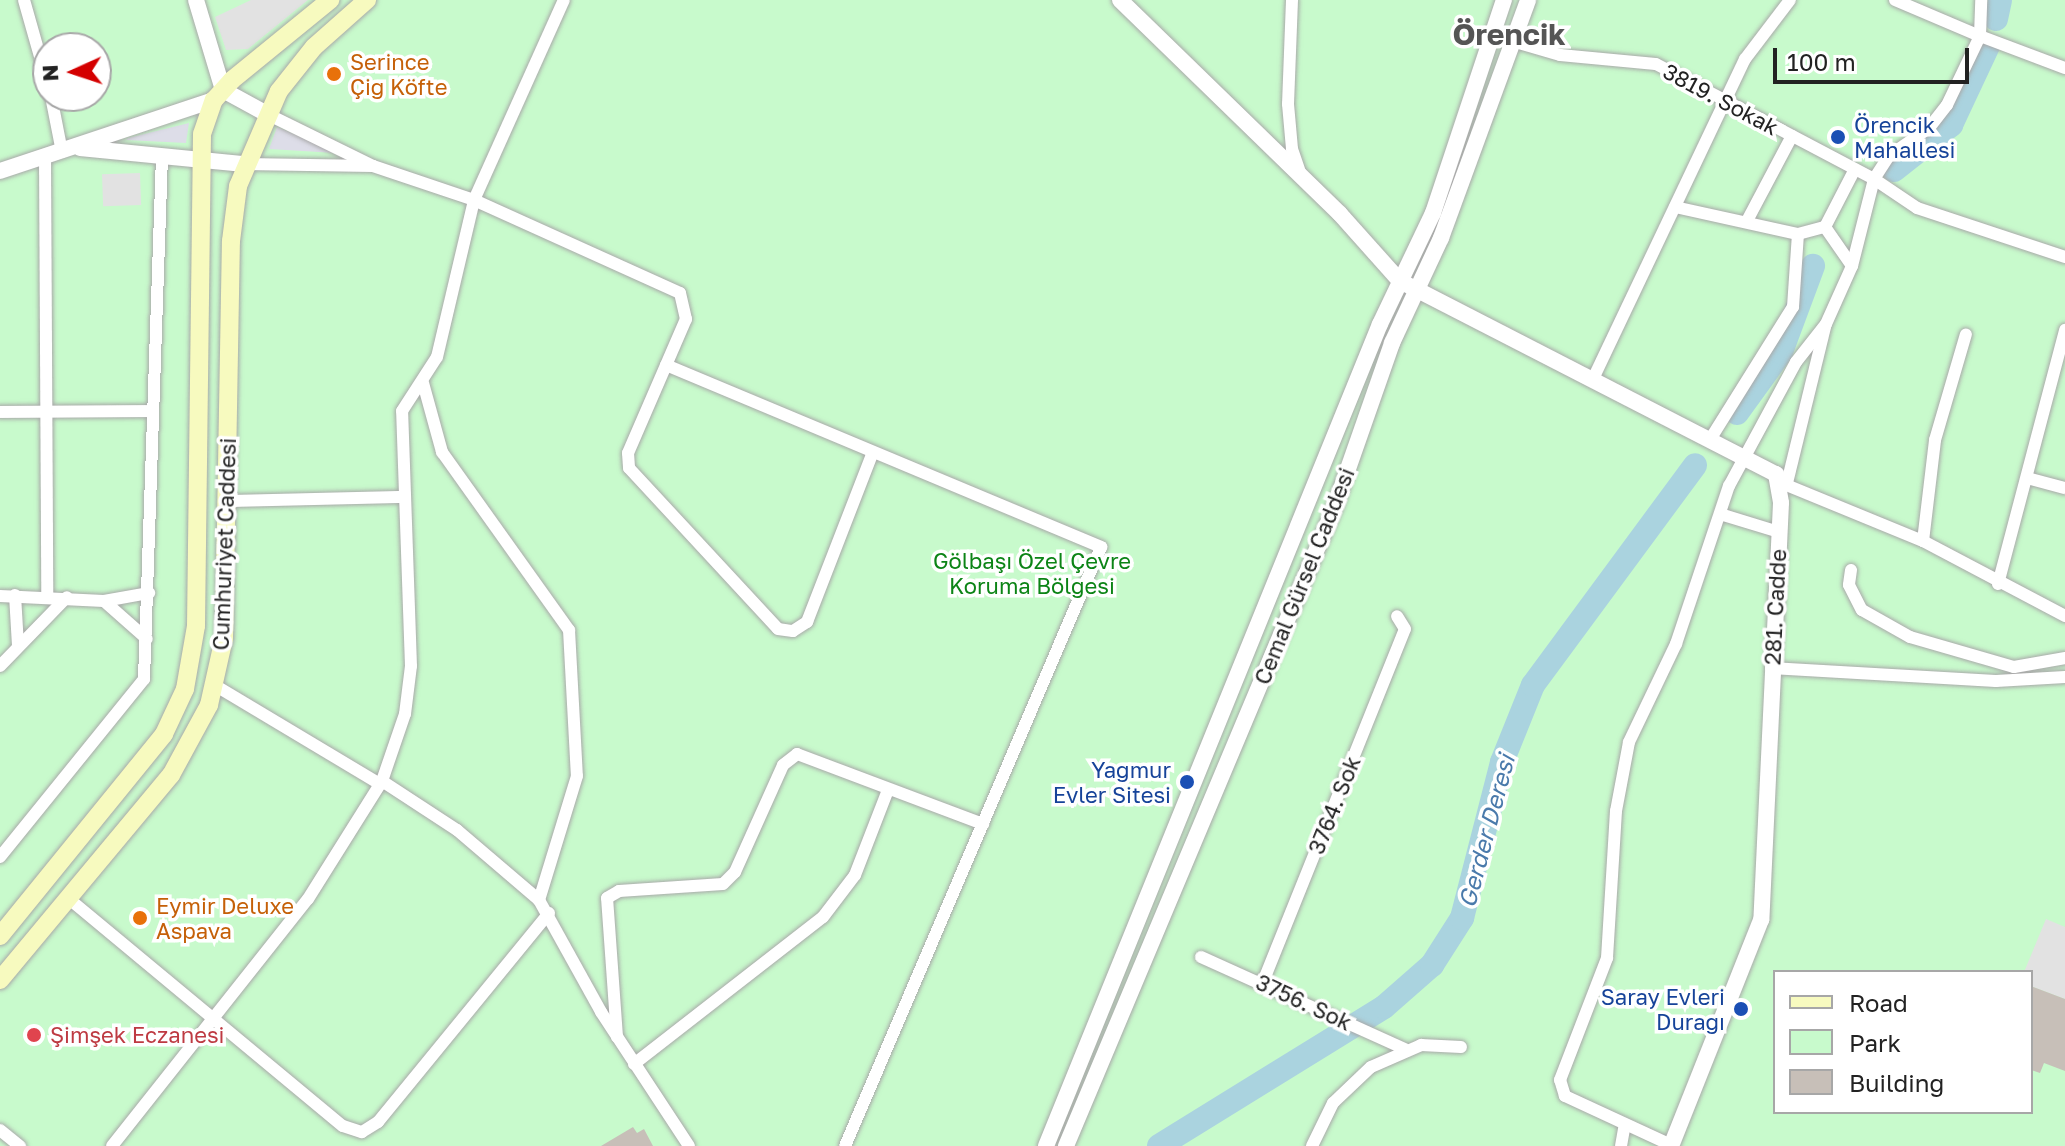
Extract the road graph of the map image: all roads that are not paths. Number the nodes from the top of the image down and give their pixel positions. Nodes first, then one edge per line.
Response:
1 (24, 0) edge
2 (196, 0) edge
3 (330, 0) edge
4 (367, 0) edge
5 (564, 0) edge
6 (1120, 0) edge
7 (1292, 0) edge
8 (1528, 0) edge
9 (1790, 0) edge
10 (1895, 0) edge
11 (1981, 0) edge
12 (1499, 2) edge
13 (33, 32) edge
14 (1980, 36) junction
15 (1512, 41) junction
16 (2065, 68) edge
17 (218, 95) junction
18 (1726, 99) junction
19 (57, 112) edge
20 (265, 113) junction
21 (1792, 136) junction
22 (70, 150) junction
23 (162, 155) junction
24 (45, 156) junction
25 (200, 158) junction
26 (244, 164) junction
27 (373, 166) junction
28 (1855, 169) junction
29 (0, 171) edge
30 (1302, 176) junction
31 (1874, 179) junction
32 (474, 200) junction
33 (1675, 207) junction
34 (1748, 219) junction
35 (1825, 227) junction
36 (1798, 234) junction
37 (2065, 257) edge
38 (1852, 266) junction
39 (1400, 281) junction
40 (1417, 289) junction
41 (1826, 324) junction
42 (2065, 330) edge
43 (1966, 334) dead end
44 (666, 365) junction
45 (1593, 379) junction
46 (423, 383) junction
47 (44, 409) junction
48 (152, 411) junction
49 (0, 412) edge
50 (1711, 438) junction
51 (873, 452) junction
52 (1748, 456) junction
53 (2031, 479) junction
54 (1783, 482) junction
55 (2065, 488) edge
56 (403, 497) junction
57 (226, 501) junction
58 (1720, 514) junction
59 (1779, 532) junction
60 (1923, 541) junction
61 (1851, 570) dead end
62 (1998, 584) junction
63 (149, 593) junction
64 (15, 595) junction
65 (0, 596) edge
66 (47, 596) junction
67 (67, 597) junction
68 (104, 601) junction
69 (1397, 616) dead end
70 (2065, 616) edge
71 (147, 639) junction
72 (18, 645) junction
73 (2065, 658) edge
74 (0, 666) edge
75 (1771, 668) junction
76 (2065, 677) edge
77 (216, 686) junction
78 (381, 782) junction
79 (888, 790) junction
80 (983, 824) junction
81 (1, 855) edge
82 (68, 898) junction
83 (539, 900) junction
84 (549, 913) junction
85 (0, 936) edge
86 (1201, 957) dead end
87 (0, 980) edge
88 (1263, 982) junction
89 (212, 1016) junction
90 (617, 1037) junction
91 (1461, 1047) dead end
92 (1405, 1049) junction
93 (634, 1064) junction
94 (1625, 1124) junction
95 (0, 1130) edge
96 (362, 1132) junction
97 (20, 1146) edge
98 (112, 1146) edge
99 (354, 1146) edge
100 (689, 1146) edge
101 (845, 1146) edge
102 (1046, 1146) edge
103 (1066, 1146) edge
104 (1312, 1146) edge
105 (1621, 1146) edge
106 (1671, 1146) edge

1 - 13 street
2 - 17 street
3 - 17 main road
4 - 20 main road, Cumhuriyet Caddesi
5 - 32 street
6 - 30 street
7 - 30 street
8 - 15 street, Cemal Gürsel Caddesi
9 - 18 street
10 - 14 street
11 - 14 street
12 - 39 street, Cemal Gürsel Caddesi
14 - 16 street
14 - 31 street
15 - 18 street, 3819. Sokak
15 - 40 street, Cemal Gürsel Caddesi
17 - 20 street
17 - 22 street
17 - 25 main road, Cumhuriyet Caddesi
18 - 21 street, 3819. Sokak
18 - 33 street
19 - 22 street
20 - 26 main road, Cumhuriyet Caddesi
20 - 27 street
21 - 28 street, 3819. Sokak
21 - 34 street
22 - 23 street
22 - 24 street
23 - 25 street
23 - 48 street
24 - 29 street
24 - 47 street
25 - 26 street
25 - 85 main road, Cumhuriyet Caddesi
26 - 27 street
26 - 57 main road, Cumhuriyet Caddesi
27 - 32 street
28 - 31 street, 3819. Sokak
28 - 35 street
30 - 39 street
31 - 37 street, 3819. Sokak
31 - 38 street
32 - 44 street
32 - 46 street
33 - 34 street
33 - 45 street
34 - 36 street
35 - 36 street
35 - 38 street
36 - 50 street
38 - 41 street
39 - 40 street
39 - 102 street, Cemal Gürsel Caddesi
40 - 45 street
40 - 103 street, Cemal Gürsel Caddesi
41 - 52 street
41 - 54 street
42 - 53 street
43 - 60 street
44 - 51 street
44 - 51 street
45 - 50 street
46 - 56 street
46 - 83 street
47 - 48 street
47 - 49 street
47 - 66 street
48 - 63 street
50 - 52 street
51 - 80 street
52 - 54 street
52 - 58 street
53 - 55 street
53 - 62 street
54 - 59 street, 281. Cadde
54 - 60 street
56 - 57 street
56 - 78 street
57 - 77 main road, Cumhuriyet Caddesi
58 - 59 street
58 - 94 street
59 - 75 street, 281. Cadde
60 - 62 street
61 - 73 street
62 - 70 street
63 - 68 street
63 - 71 street
64 - 65 street
64 - 66 street
64 - 72 street
66 - 67 street
67 - 68 street
67 - 72 street
68 - 71 street
69 - 88 street, 3764. Sok
71 - 81 street
72 - 74 street
75 - 76 street
75 - 106 street, 281. Cadde
77 - 78 street
77 - 82 main road, Cumhuriyet Caddesi
78 - 83 street
78 - 89 street
79 - 80 street
79 - 90 street
79 - 93 street
80 - 101 street
82 - 87 main road, Cumhuriyet Caddesi
82 - 89 street
83 - 84 street
84 - 90 street
84 - 96 street
86 - 88 street, 3756. Sok
88 - 92 street, 3756. Sok
89 - 96 street
89 - 98 street
90 - 93 street
91 - 92 street
92 - 104 street
93 - 100 street
94 - 105 street
94 - 106 street
95 - 97 street
96 - 99 street

